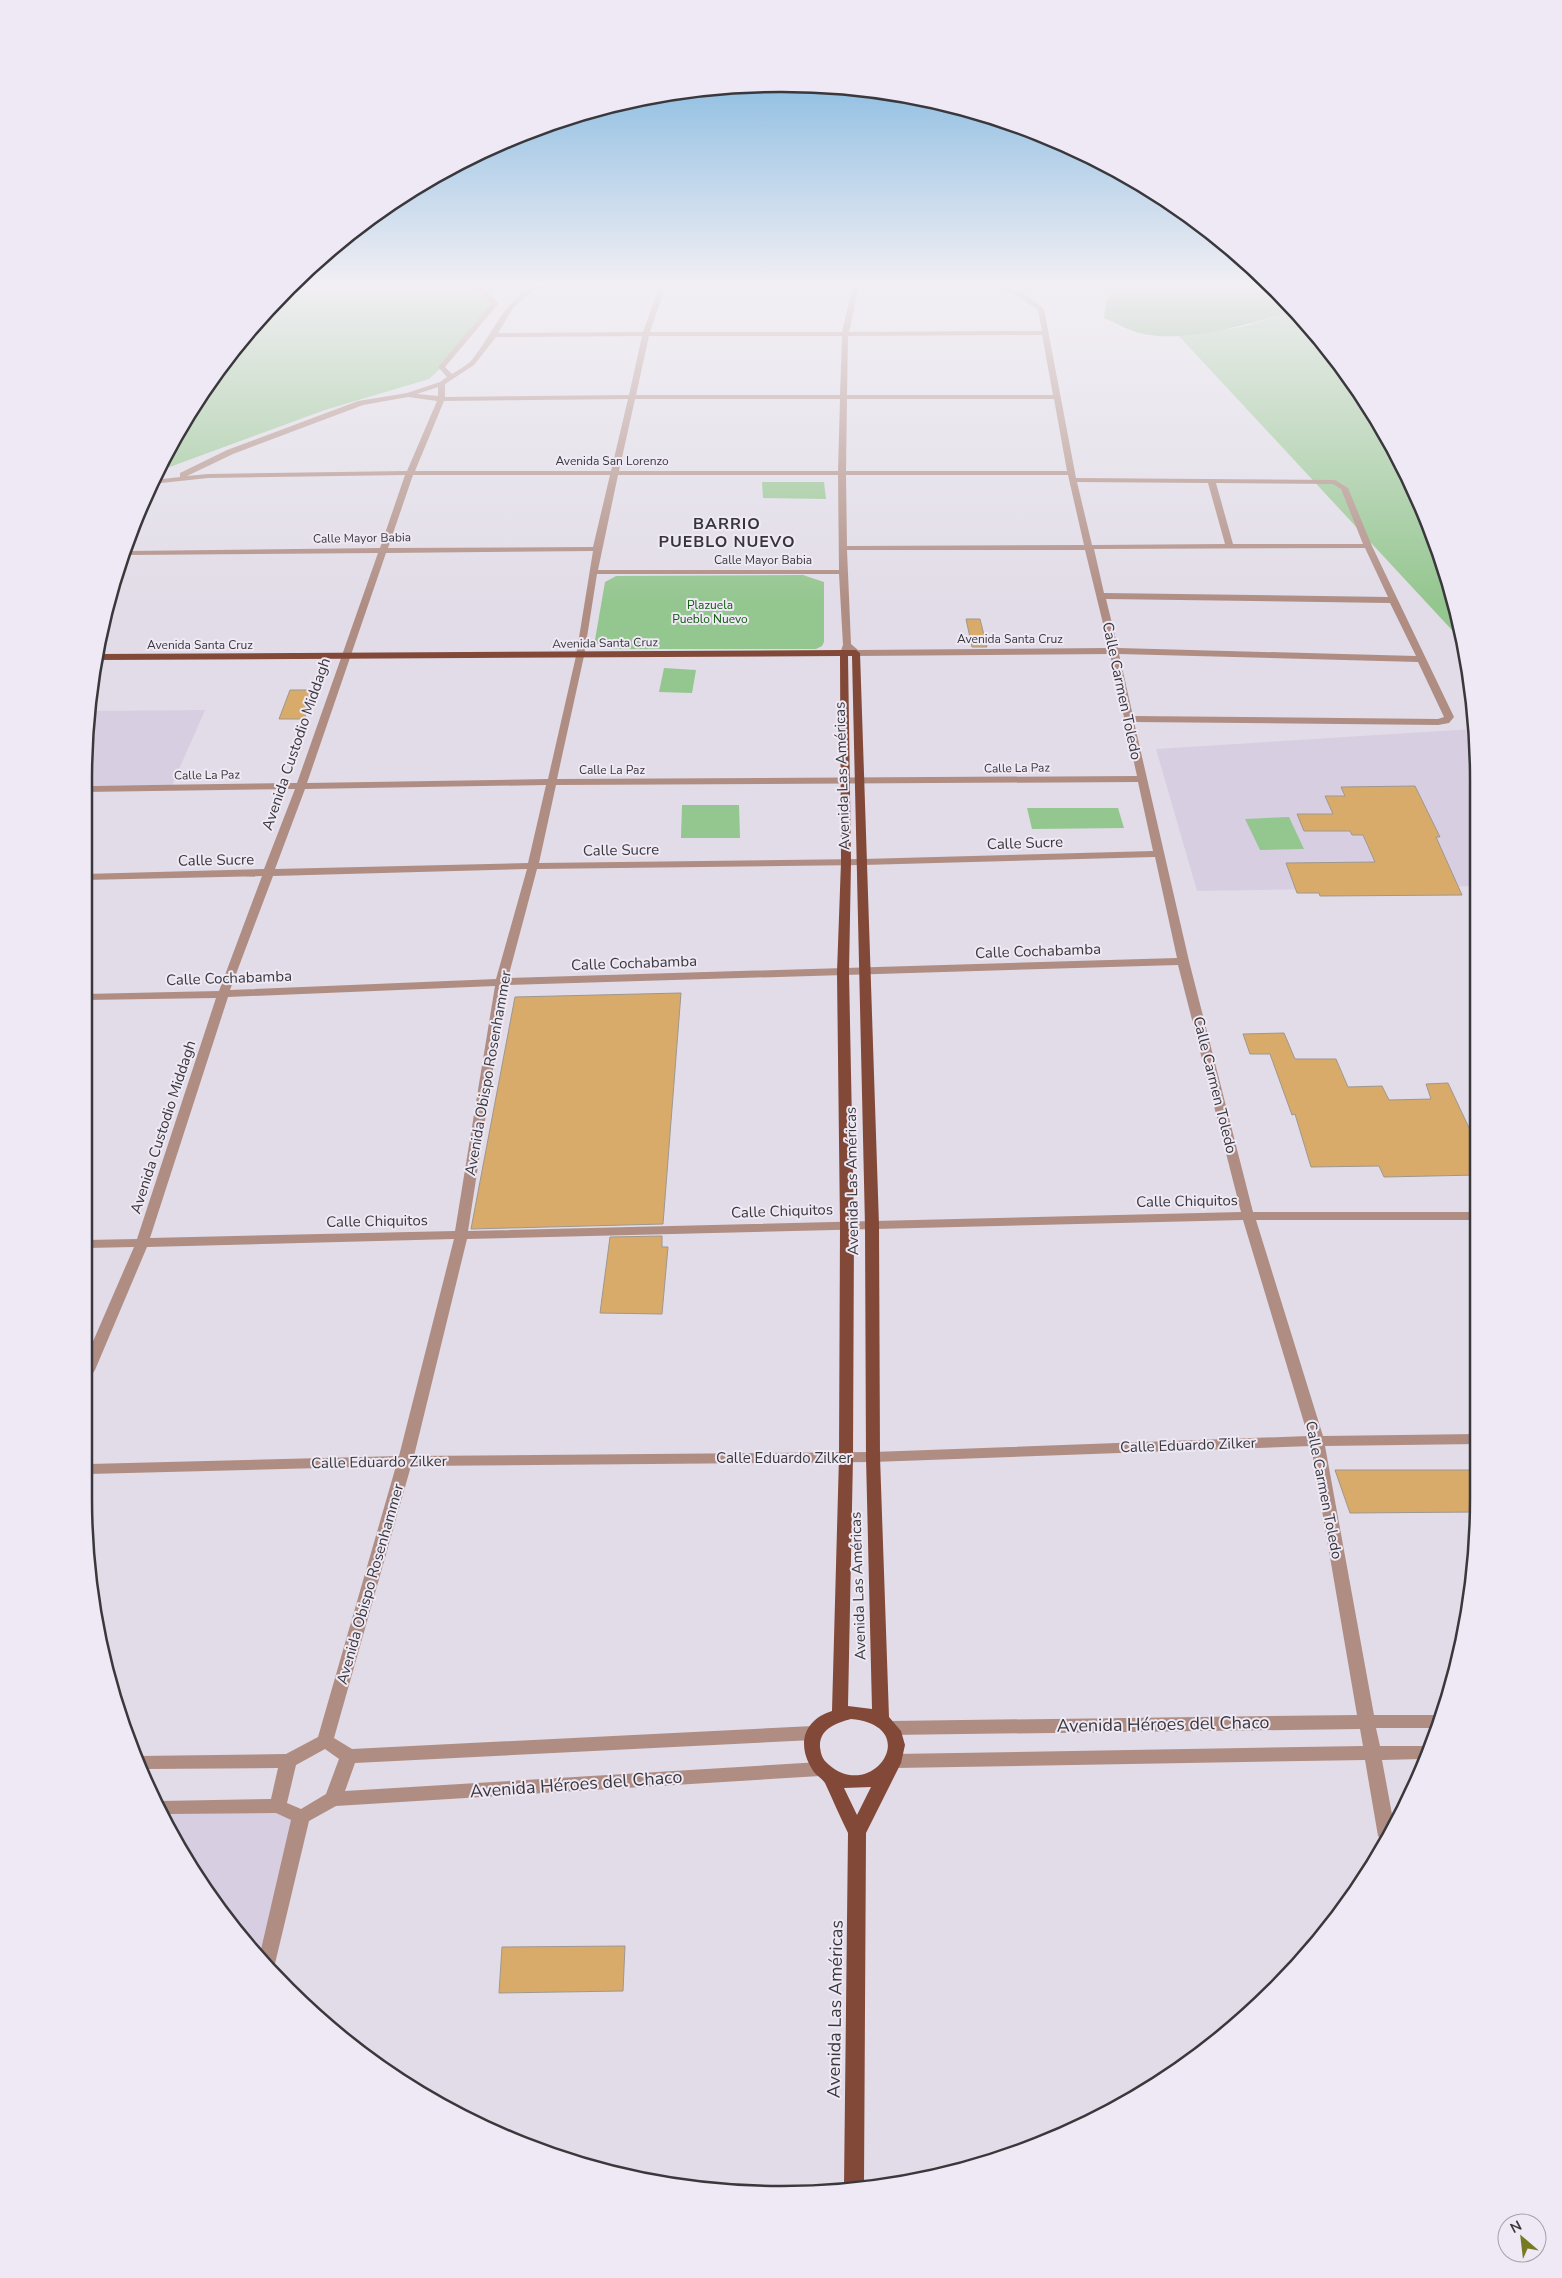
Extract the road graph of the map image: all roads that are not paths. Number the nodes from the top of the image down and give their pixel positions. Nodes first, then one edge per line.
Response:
1 (418, 391) edge
2 (441, 391) edge
3 (634, 391) edge
4 (844, 391) edge
5 (1057, 391) edge
6 (408, 395) junction
7 (633, 396) junction
8 (844, 396) junction
9 (1058, 397) junction
10 (441, 399) junction
11 (614, 472) junction
12 (842, 472) junction
13 (410, 473) junction
14 (1072, 477) junction
15 (177, 478) junction
16 (162, 480) edge
17 (1211, 481) junction
18 (1368, 546) junction
19 (1090, 547) junction
20 (1230, 547) junction
21 (843, 548) junction
22 (596, 549) junction
23 (384, 550) junction
24 (132, 553) edge
25 (593, 572) junction
26 (843, 572) junction
27 (1102, 596) junction
28 (1394, 600) junction
29 (849, 650) junction
30 (1114, 651) junction
31 (580, 656) junction
32 (104, 657) edge
33 (344, 657) junction
34 (1422, 658) junction
35 (1128, 720) junction
36 (1141, 779) junction
37 (551, 782) junction
38 (845, 782) junction
39 (861, 782) junction
40 (301, 786) junction
41 (92, 789) edge
42 (1158, 854) junction
43 (846, 862) junction
44 (864, 862) junction
45 (533, 866) junction
46 (267, 874) junction
47 (92, 877) edge
48 (1183, 961) junction
49 (843, 972) junction
50 (865, 972) junction
51 (501, 982) junction
52 (223, 994) junction
53 (92, 997) edge
54 (1248, 1216) junction
55 (1470, 1216) edge
56 (848, 1225) junction
57 (872, 1225) junction
58 (461, 1236) junction
59 (142, 1243) junction
60 (92, 1244) edge
61 (92, 1361) edge
62 (1470, 1439) edge
63 (1317, 1441) junction
64 (846, 1457) junction
65 (873, 1457) junction
66 (405, 1461) junction
67 (92, 1469) edge
68 (840, 1714) junction
69 (1367, 1720) junction
70 (1432, 1721) edge
71 (886, 1724) junction
72 (813, 1733) junction
73 (325, 1741) junction
74 (1372, 1752) junction
75 (1420, 1752) edge
76 (349, 1756) junction
77 (288, 1761) junction
78 (146, 1762) edge
79 (891, 1766) junction
80 (825, 1772) junction
81 (333, 1799) junction
82 (278, 1806) junction
83 (167, 1807) edge
84 (301, 1817) junction
85 (1385, 1826) edge
86 (857, 1833) junction
87 (268, 1957) edge
88 (854, 2182) edge

1 - 6 street
2 - 10 street, Avenida Custodio Middagh
3 - 7 street, Avenida Obispo Rosenhammer
4 - 8 street, Avenida Las Américas
5 - 9 street, Calle Carmen Toledo
6 - 10 street
6 - 15 street
7 - 8 street
7 - 10 street
7 - 11 street, Avenida Obispo Rosenhammer
8 - 9 street
8 - 12 street, Avenida Las Américas
9 - 14 street, Calle Carmen Toledo
10 - 13 street, Avenida Custodio Middagh
11 - 12 street, Avenida San Lorenzo
11 - 13 street, Avenida San Lorenzo
11 - 22 street, Avenida Obispo Rosenhammer
12 - 14 street, Avenida San Lorenzo
12 - 21 street, Avenida Las Américas
13 - 15 street, Avenida San Lorenzo
13 - 23 street, Avenida Custodio Middagh
14 - 17 street, Avenida San Lorenzo
14 - 19 street, Calle Carmen Toledo
15 - 16 street, Avenida San Lorenzo
17 - 18 street, Avenida San Lorenzo
17 - 20 street
18 - 20 street
18 - 28 street, Avenida San Lorenzo
19 - 20 street
19 - 21 street
19 - 27 street, Calle Carmen Toledo
21 - 26 street, Avenida Las Américas
22 - 23 street, Calle Mayor Babia
22 - 25 street, Avenida Obispo Rosenhammer
23 - 24 street, Calle Mayor Babia
23 - 33 street, Avenida Custodio Middagh
25 - 26 street, Calle Mayor Babia
25 - 31 street, Avenida Obispo Rosenhammer
26 - 29 street, Avenida Las Américas
27 - 28 street
27 - 30 street, Calle Carmen Toledo
28 - 34 street, Avenida San Lorenzo
29 - 30 street, Avenida Santa Cruz
29 - 31 main road, Avenida Santa Cruz
29 - 38 main road, Avenida Las Américas
29 - 39 main road, Avenida Las Américas
30 - 34 street, Avenida Santa Cruz
30 - 35 street, Calle Carmen Toledo
31 - 33 main road, Avenida Santa Cruz
31 - 37 street, Avenida Obispo Rosenhammer
32 - 33 main road, Avenida Santa Cruz
33 - 40 street, Avenida Custodio Middagh
34 - 35 street, Avenida San Lorenzo
35 - 36 street, Calle Carmen Toledo
36 - 39 street, Calle La Paz
36 - 42 street, Calle Carmen Toledo
37 - 38 street, Calle La Paz
37 - 40 street, Calle La Paz
37 - 45 street, Avenida Obispo Rosenhammer
38 - 39 street, Calle La Paz
38 - 43 main road, Avenida Las Américas
39 - 44 main road, Avenida Las Américas
40 - 41 street, Calle La Paz
40 - 46 street, Avenida Custodio Middagh
42 - 44 street, Calle Sucre
42 - 48 street, Calle Carmen Toledo
43 - 44 street, Calle Sucre
43 - 45 street, Calle Sucre
43 - 49 main road, Avenida Las Américas
44 - 50 main road, Avenida Las Américas
45 - 46 street, Calle Sucre
45 - 51 street, Avenida Obispo Rosenhammer
46 - 47 street, Calle Sucre
46 - 52 street, Avenida Custodio Middagh
48 - 50 street, Calle Cochabamba
48 - 54 street, Calle Carmen Toledo
49 - 50 street, Calle Cochabamba
49 - 51 street, Calle Cochabamba
49 - 56 main road, Avenida Las Américas
50 - 57 main road, Avenida Las Américas
51 - 52 street, Calle Cochabamba
51 - 58 street, Avenida Obispo Rosenhammer
52 - 53 street, Calle Cochabamba
52 - 59 street, Avenida Custodio Middagh
54 - 55 street, Calle Chiquitos
54 - 57 street, Calle Chiquitos
54 - 63 street, Calle Carmen Toledo
56 - 57 street, Calle Chiquitos
56 - 58 street, Calle Chiquitos
56 - 64 main road, Avenida Las Américas
57 - 65 main road, Avenida Las Américas
58 - 59 street, Calle Chiquitos
58 - 66 street, Avenida Obispo Rosenhammer
59 - 60 street, Calle Chiquitos
59 - 61 street, Avenida Custodio Middagh
62 - 63 street, Calle Eduardo Zilker
63 - 65 street, Calle Eduardo Zilker
63 - 69 street, Calle Carmen Toledo
64 - 65 street, Calle Eduardo Zilker
64 - 66 street, Calle Eduardo Zilker
64 - 68 main road, Avenida Las Américas
65 - 71 main road, Avenida Las Américas
66 - 67 street, Calle Eduardo Zilker
66 - 73 street, Avenida Obispo Rosenhammer
68 - 71 main road
68 - 72 main road
69 - 70 street, Avenida Héroes del Chaco
69 - 71 street, Avenida Héroes del Chaco
69 - 74 street, Calle Carmen Toledo
71 - 79 main road
72 - 76 street
72 - 80 main road
73 - 76 street
73 - 77 street
74 - 75 street, Avenida Héroes del Chaco
74 - 79 street, Avenida Héroes del Chaco
74 - 85 street, Calle Carmen Toledo
76 - 81 street
77 - 78 street
77 - 82 street
79 - 80 main road
79 - 86 main road, Avenida Las Américas
80 - 81 street, Avenida Héroes del Chaco
80 - 86 main road, Avenida Las Américas
81 - 84 street
82 - 83 street
82 - 84 street
84 - 87 street
86 - 88 main road, Avenida Las Américas

